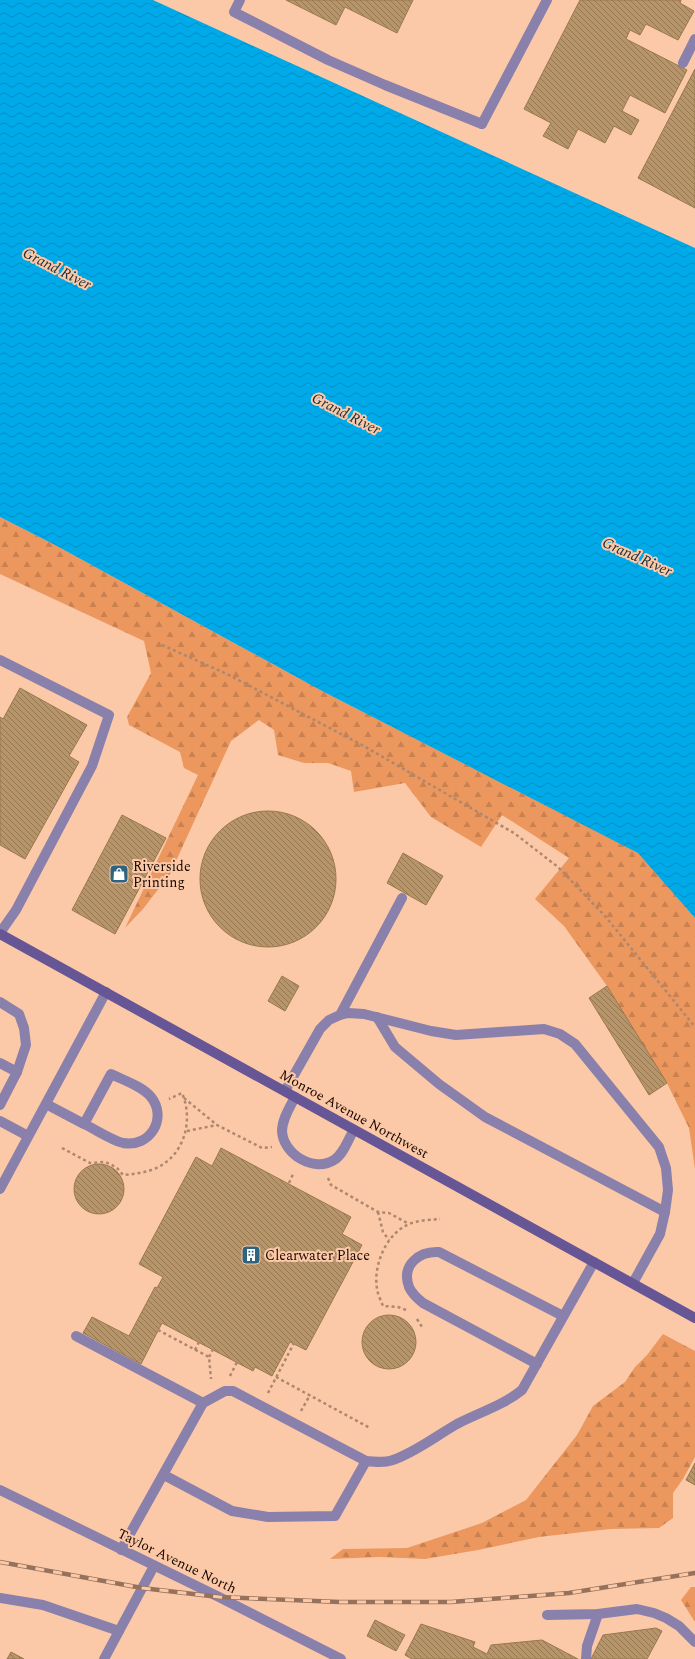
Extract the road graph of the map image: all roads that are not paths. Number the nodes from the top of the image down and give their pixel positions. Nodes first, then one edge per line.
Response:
1 (240, 0) edge
2 (547, 0) edge
3 (695, 39) edge
4 (683, 63) dead end
5 (0, 660) edge
6 (402, 898) dead end
7 (0, 934) edge
8 (106, 992) junction
9 (0, 1002) edge
10 (340, 1015) junction
11 (377, 1017) junction
12 (0, 1063) edge
13 (17, 1072) junction
14 (285, 1091) junction
15 (295, 1097) junction
16 (46, 1104) junction
17 (0, 1105) edge
18 (0, 1121) edge
19 (84, 1124) junction
20 (354, 1130) junction
21 (28, 1136) junction
22 (0, 1188) edge
23 (665, 1212) junction
24 (594, 1262) junction
25 (633, 1283) junction
26 (563, 1316) junction
27 (695, 1318) edge
28 (76, 1336) dead end
29 (537, 1364) junction
30 (202, 1403) junction
31 (366, 1462) junction
32 (164, 1475) junction
33 (0, 1490) edge
34 (121, 1550) junction
35 (154, 1566) junction
36 (0, 1598) edge
37 (598, 1614) junction
38 (547, 1615) dead end
39 (119, 1631) junction
40 (695, 1642) edge
41 (104, 1659) edge
42 (341, 1659) edge
43 (586, 1659) edge

1 - 2 street
3 - 4 street
5 - 7 street
6 - 10 street
7 - 8 main road, Monroe Avenue Northwest
8 - 14 main road, Monroe Avenue Northwest
8 - 16 street
9 - 13 street
10 - 11 street
10 - 14 street
11 - 23 street
11 - 23 street
12 - 13 street
13 - 17 street
14 - 15 main road, Monroe Avenue Northwest
15 - 20 main road, Monroe Avenue Northwest
15 - 20 street
16 - 19 street
16 - 21 street
18 - 21 street
19 - 19 street
20 - 24 main road, Monroe Avenue Northwest
21 - 22 street
23 - 25 street
24 - 25 main road, Monroe Avenue Northwest
24 - 26 street
25 - 27 main road, Monroe Avenue Northwest
26 - 29 street
26 - 29 street
28 - 30 street
29 - 31 street
30 - 31 street
30 - 32 street
31 - 32 street
32 - 34 street
33 - 34 street, Taylor Avenue North
34 - 35 street, Taylor Avenue North
35 - 39 street
35 - 42 street, Taylor Avenue North
36 - 39 street
37 - 38 street
37 - 40 street
37 - 43 street
39 - 41 street

